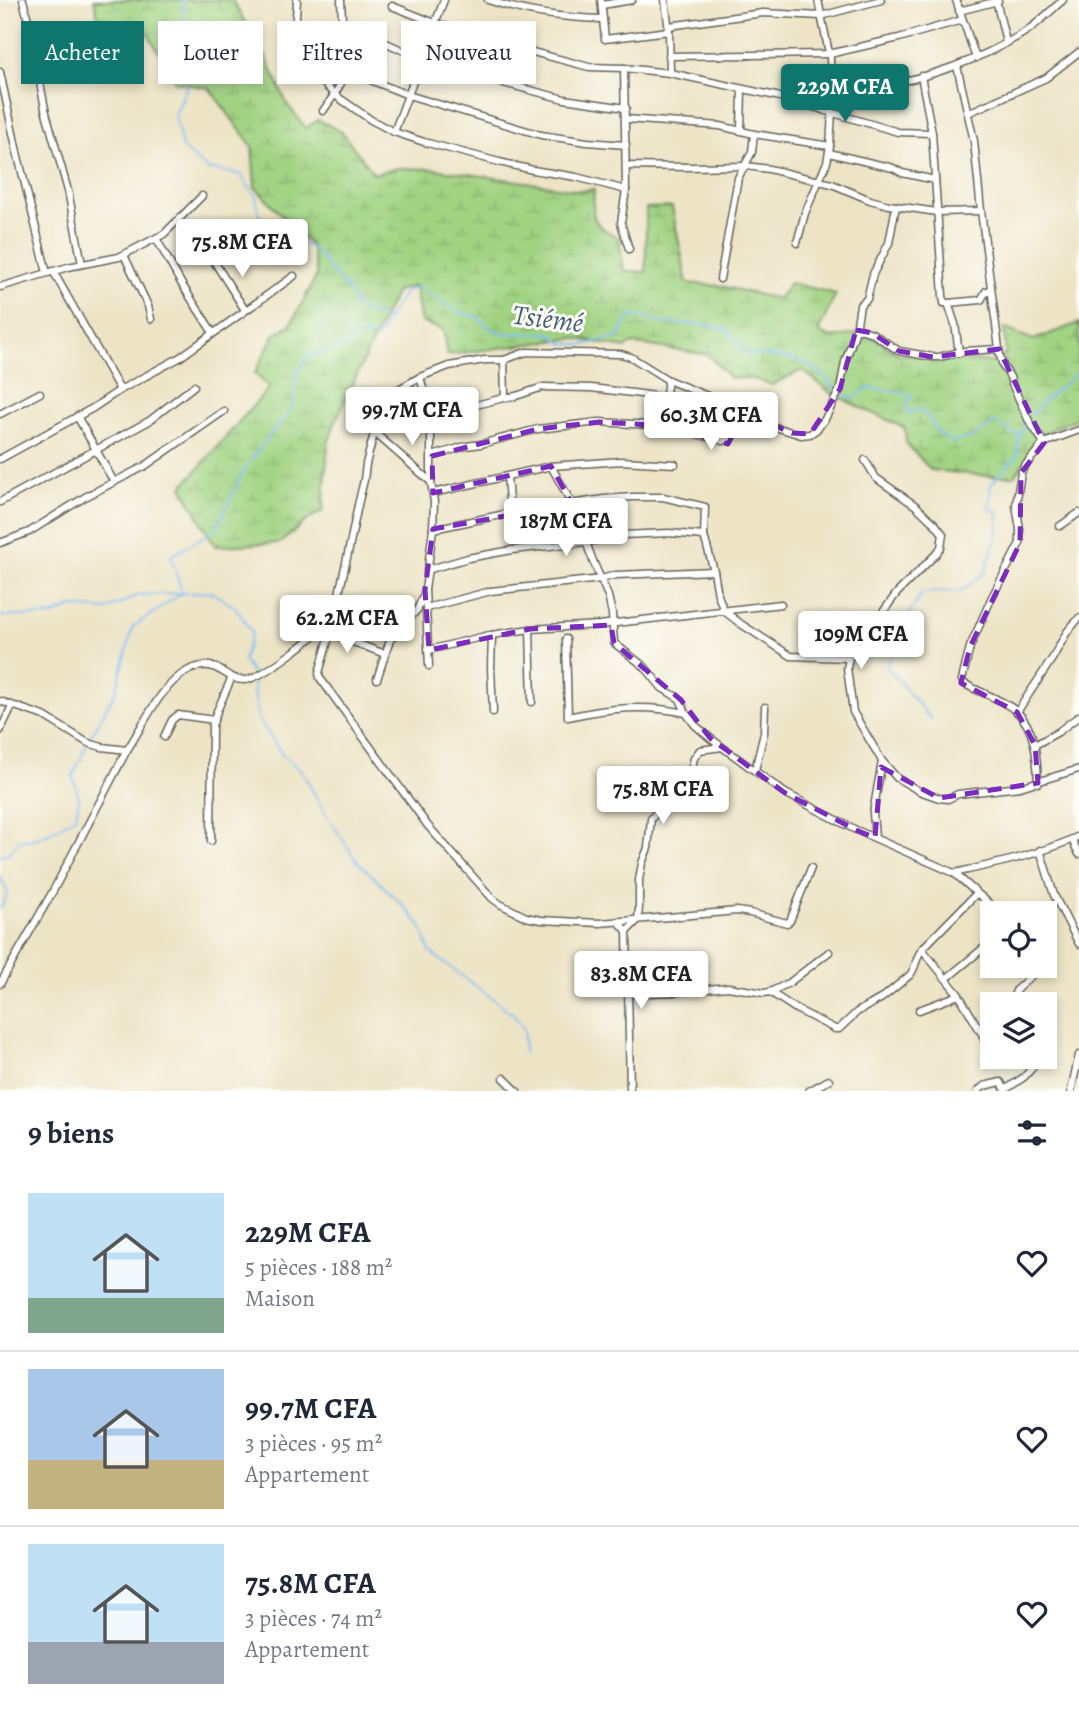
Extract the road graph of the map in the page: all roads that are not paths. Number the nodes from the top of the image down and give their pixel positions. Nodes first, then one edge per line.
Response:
1 (23, 0) edge
2 (297, 0) edge
3 (341, 0) edge
4 (444, 0) edge
5 (488, 0) edge
6 (632, 0) edge
7 (665, 0) edge
8 (818, 0) edge
9 (881, 0) edge
10 (956, 0) edge
11 (997, 0) edge
12 (1063, 0) edge
13 (601, 2) edge
14 (392, 6) dead end
15 (959, 11) junction
16 (821, 16) junction
17 (603, 19) junction
18 (962, 20) junction
19 (296, 21) edge
20 (342, 21) edge
21 (430, 21) edge
22 (436, 21) edge
23 (669, 28) junction
24 (1006, 43) junction
25 (1079, 52) edge
26 (536, 53) edge
27 (829, 54) junction
28 (669, 56) junction
29 (976, 58) junction
30 (957, 66) junction
31 (624, 68) junction
32 (0, 72) edge
33 (670, 73) junction
34 (921, 76) junction
35 (324, 84) edge
36 (341, 84) edge
37 (380, 84) edge
38 (412, 84) edge
39 (507, 84) edge
40 (742, 89) junction
41 (832, 89) junction
42 (335, 95) junction
43 (408, 95) junction
44 (626, 108) junction
45 (323, 111) dead end
46 (832, 113) junction
47 (968, 114) junction
48 (626, 119) junction
49 (741, 130) junction
50 (394, 132) junction
51 (932, 133) junction
52 (754, 134) junction
53 (626, 145) junction
54 (830, 149) junction
55 (626, 166) junction
56 (746, 166) junction
57 (819, 180) junction
58 (935, 180) junction
59 (626, 190) junction
60 (202, 195) dead end
61 (896, 206) junction
62 (981, 211) junction
63 (937, 212) junction
64 (156, 238) junction
65 (797, 243) dead end
66 (628, 249) dead end
67 (124, 255) junction
68 (215, 263) dead end
69 (82, 264) junction
70 (50, 272) junction
71 (294, 276) dead end
72 (720, 279) dead end
73 (0, 287) edge
74 (991, 291) junction
75 (948, 303) junction
76 (245, 310) junction
77 (151, 319) dead end
78 (856, 330) junction
79 (213, 333) junction
80 (999, 349) junction
81 (959, 353) junction
82 (505, 360) junction
83 (420, 377) junction
84 (668, 380) junction
85 (194, 386) dead end
86 (120, 390) junction
87 (40, 393) dead end
88 (503, 398) junction
89 (225, 411) dead end
90 (744, 412) junction
91 (0, 414) edge
92 (77, 416) junction
93 (431, 417) junction
94 (1079, 430) edge
95 (375, 433) junction
96 (1044, 443) junction
97 (0, 448) edge
98 (96, 450) junction
99 (432, 456) junction
100 (3, 457) edge
101 (865, 460) dead end
102 (675, 464) dead end
103 (551, 466) junction
104 (507, 476) junction
105 (114, 482) junction
106 (432, 482) junction
107 (433, 493) junction
108 (0, 502) edge
109 (572, 504) junction
110 (510, 513) junction
111 (1079, 513) edge
112 (1060, 526) dead end
113 (433, 529) junction
114 (704, 536) junction
115 (586, 542) junction
116 (0, 543) edge
117 (427, 569) junction
118 (714, 571) junction
119 (601, 579) junction
120 (425, 590) junction
121 (780, 604) dead end
122 (426, 608) junction
123 (724, 611) junction
124 (332, 617) junction
125 (1079, 618) edge
126 (612, 623) junction
127 (323, 629) junction
128 (530, 629) junction
129 (330, 634) junction
130 (492, 635) junction
131 (566, 639) dead end
132 (429, 650) junction
133 (385, 654) junction
134 (849, 658) junction
135 (429, 666) dead end
136 (232, 677) junction
137 (377, 679) dead end
138 (0, 701) edge
139 (532, 702) dead end
140 (12, 706) junction
141 (765, 707) dead end
142 (493, 712) dead end
143 (1017, 712) junction
144 (686, 713) junction
145 (1079, 716) edge
146 (214, 720) junction
147 (0, 731) edge
148 (164, 737) dead end
149 (1035, 745) junction
150 (722, 747) junction
151 (127, 750) junction
152 (882, 761) junction
153 (1079, 769) edge
154 (755, 770) junction
155 (1038, 783) junction
156 (1079, 836) edge
157 (875, 838) junction
158 (1072, 839) junction
159 (211, 841) dead end
160 (1040, 850) junction
161 (1079, 854) edge
162 (811, 868) dead end
163 (954, 873) junction
164 (976, 894) junction
165 (985, 901) edge
166 (638, 920) junction
167 (617, 921) junction
168 (627, 931) junction
169 (1079, 944) edge
170 (922, 949) junction
171 (980, 951) edge
172 (829, 952) dead end
173 (1029, 978) edge
174 (946, 979) junction
175 (0, 984) edge
176 (771, 992) junction
177 (1016, 992) edge
178 (627, 994) junction
179 (959, 995) junction
180 (919, 1010) dead end
181 (980, 1031) edge
182 (1079, 1055) edge
183 (1031, 1069) edge
184 (504, 1078) dead end
185 (829, 1080) dead end
186 (517, 1091) edge
187 (630, 1091) edge
188 (809, 1091) edge
189 (978, 1091) edge
190 (1071, 1091) edge

1 - 69 street
2 - 19 street
3 - 20 street
4 - 22 street
5 - 17 street
6 - 13 street
7 - 23 street
8 - 16 street
9 - 16 street
10 - 15 street
11 - 15 street
11 - 24 street
12 - 24 street
13 - 17 street
14 - 21 street
15 - 18 street
16 - 23 street
16 - 27 street
17 - 23 street
18 - 27 street
18 - 29 street
23 - 28 street
24 - 29 street
25 - 47 street
26 - 31 street
27 - 28 street
27 - 41 street
28 - 33 street
29 - 30 street
30 - 34 street
30 - 47 street
31 - 33 street
31 - 44 street
32 - 70 street
33 - 40 street
34 - 41 street
34 - 51 street
35 - 42 street
36 - 42 street
37 - 43 street
38 - 43 street
39 - 44 street
40 - 46 street
40 - 49 street
41 - 46 street
42 - 45 street
42 - 50 street
43 - 50 street
43 - 53 street
44 - 48 street
46 - 51 street
46 - 54 street
47 - 62 street
48 - 49 street
48 - 53 street
49 - 52 street
50 - 59 street
51 - 58 street
52 - 54 street
52 - 56 street
53 - 55 street
54 - 57 street
54 - 58 street
55 - 56 street
55 - 59 street
56 - 57 street
56 - 72 street
57 - 61 street
57 - 65 street
58 - 63 street
59 - 66 street
60 - 64 street
61 - 63 street
61 - 78 street
62 - 63 street
62 - 74 street
63 - 75 street
64 - 67 street
64 - 79 street
67 - 69 street
67 - 77 street
68 - 76 street
69 - 70 street
70 - 73 street
70 - 86 street
71 - 76 street
74 - 75 street
74 - 80 street
75 - 81 street
76 - 79 street
78 - 81 street
78 - 90 street
79 - 86 street
80 - 81 street
80 - 96 street
82 - 83 street
82 - 84 street
82 - 88 street
83 - 93 street
83 - 95 street
84 - 88 street
84 - 90 street
85 - 98 street
86 - 92 street
87 - 91 street
88 - 93 street
89 - 105 street
90 - 99 street
92 - 98 street
92 - 100 street
93 - 99 street
94 - 96 street
95 - 106 street
95 - 124 street
96 - 143 street
97 - 100 street
98 - 105 street
98 - 108 street
99 - 106 street
101 - 134 street
102 - 103 street
103 - 104 street
103 - 109 street
104 - 107 street
104 - 110 street
105 - 116 street
106 - 107 street
107 - 113 street
109 - 110 street
109 - 114 street
109 - 115 street
110 - 113 street
111 - 112 street
113 - 117 street
114 - 115 street
114 - 118 street
115 - 117 street
115 - 119 street
117 - 120 street
118 - 119 street
118 - 123 street
119 - 122 street
119 - 126 street
120 - 122 street
120 - 133 street
121 - 123 street
122 - 132 street
123 - 126 street
123 - 134 street
124 - 127 street
124 - 129 street
125 - 143 street
126 - 128 street
126 - 144 street
127 - 129 street
127 - 136 street
128 - 130 street
128 - 139 street
129 - 133 street
129 - 167 street
130 - 132 street
130 - 142 street
131 - 144 street
132 - 135 street
133 - 137 street
134 - 152 street
136 - 146 street
136 - 151 street
138 - 140 street
140 - 147 street
140 - 151 street
141 - 154 street
143 - 149 street
144 - 150 street
145 - 149 street
146 - 148 street
146 - 159 street
149 - 155 street
150 - 154 street
150 - 166 street
151 - 175 street
152 - 155 street
152 - 157 street
153 - 155 street
154 - 157 street
156 - 158 street
157 - 163 street
158 - 160 street
158 - 161 street
160 - 163 street
160 - 169 street
162 - 166 street
163 - 164 street
164 - 165 street
164 - 170 street
166 - 167 street
166 - 168 street
167 - 168 street
168 - 178 street
170 - 174 street
170 - 176 street
171 - 174 street
172 - 176 street
173 - 177 street
174 - 179 street
176 - 178 street
178 - 187 street
179 - 180 street
179 - 181 street
182 - 190 street
183 - 189 street
184 - 186 street
185 - 188 street

